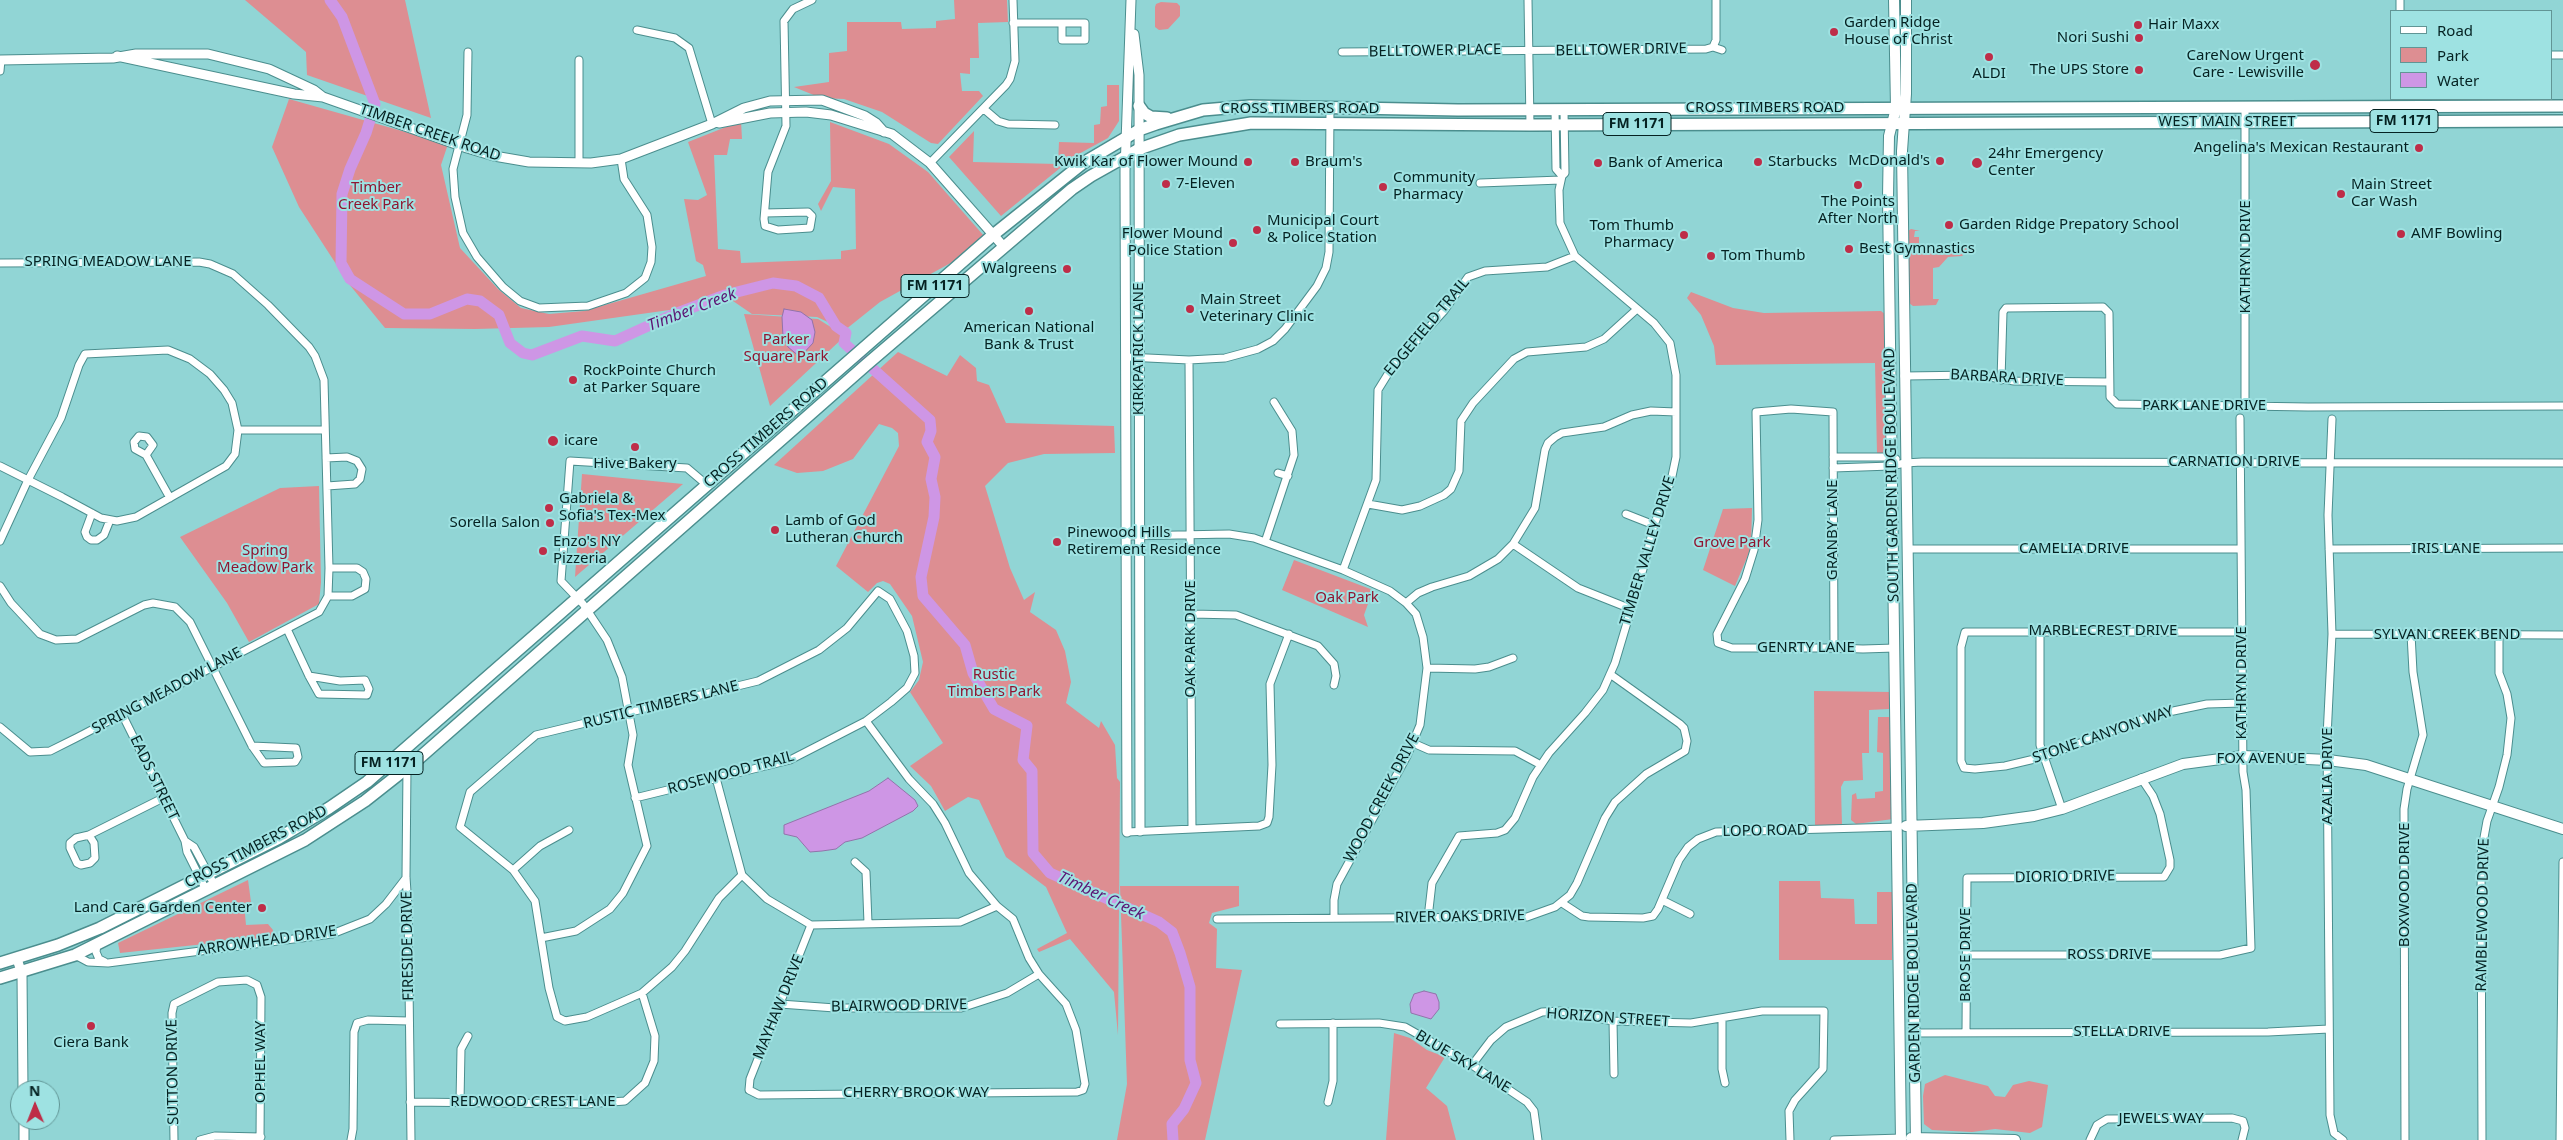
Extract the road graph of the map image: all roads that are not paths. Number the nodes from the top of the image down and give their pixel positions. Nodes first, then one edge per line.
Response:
1 (812, 0) edge
2 (1013, 0) edge
3 (1131, 0) edge
4 (1528, 0) edge
5 (1716, 0) edge
6 (1894, 0) edge
7 (1906, 0) edge
8 (1130, 14) junction
9 (1013, 23) junction
10 (1062, 23) dead end
11 (637, 30) dead end
12 (1714, 47) junction
13 (1529, 50) junction
14 (1722, 50) dead end
15 (468, 52) dead end
16 (1342, 52) dead end
17 (117, 56) junction
18 (1, 60) edge
19 (579, 60) dead end
20 (0, 71) edge
21 (323, 97) junction
22 (784, 101) junction
23 (1139, 106) junction
24 (2563, 106) edge
25 (1278, 107) junction
26 (1771, 107) junction
27 (2381, 107) junction
28 (2492, 107) junction
29 (1330, 108) junction
30 (1686, 108) junction
31 (1901, 108) junction
32 (2073, 108) junction
33 (2245, 108) junction
34 (984, 109) junction
35 (1421, 109) junction
36 (1530, 110) junction
37 (1560, 110) junction
38 (785, 113) junction
39 (1177, 117) junction
40 (2381, 121) junction
41 (2492, 121) junction
42 (2563, 121) edge
43 (2074, 122) junction
44 (2245, 122) junction
45 (1278, 123) junction
46 (1330, 123) junction
47 (1686, 123) junction
48 (1771, 123) junction
49 (1891, 123) junction
50 (1904, 123) junction
51 (712, 124) junction
52 (1420, 124) junction
53 (1055, 125) dead end
54 (1530, 125) junction
55 (1560, 125) junction
56 (1139, 130) junction
57 (884, 132) junction
58 (1127, 137) junction
59 (459, 145) junction
60 (1139, 149) junction
61 (1126, 156) junction
62 (620, 159) junction
63 (580, 163) junction
64 (930, 163) junction
65 (1561, 178) junction
66 (1480, 183) dead end
67 (765, 213) junction
68 (993, 235) junction
69 (1004, 247) junction
70 (1575, 256) junction
71 (0, 263) edge
72 (1124, 276) junction
73 (1139, 277) junction
74 (1889, 308) junction
75 (1637, 309) junction
76 (1904, 309) junction
77 (1127, 357) junction
78 (1139, 358) junction
79 (1189, 360) junction
80 (1904, 376) junction
81 (2001, 380) junction
82 (2110, 382) junction
83 (1274, 402) dead end
84 (2245, 406) junction
85 (2563, 406) edge
86 (1676, 412) junction
87 (2240, 418) dead end
88 (2332, 419) dead end
89 (238, 430) junction
90 (325, 430) junction
91 (146, 455) dead end
92 (1833, 457) junction
93 (326, 458) junction
94 (1891, 462) junction
95 (2241, 462) junction
96 (1905, 463) junction
97 (2332, 463) junction
98 (2563, 463) edge
99 (0, 466) edge
100 (1833, 468) junction
101 (1278, 473) dead end
102 (1288, 476) junction
103 (28, 480) junction
104 (707, 485) junction
105 (326, 486) junction
106 (170, 498) junction
107 (717, 498) junction
108 (1368, 504) junction
109 (92, 513) junction
110 (1626, 514) dead end
111 (110, 520) junction
112 (1654, 525) junction
113 (1190, 535) junction
114 (1126, 536) junction
115 (1140, 536) junction
116 (0, 541) edge
117 (1265, 542) junction
118 (1513, 544) junction
119 (1907, 548) junction
120 (2563, 548) edge
121 (2241, 549) junction
122 (2329, 549) junction
123 (329, 568) junction
124 (1343, 570) junction
125 (0, 586) edge
126 (878, 591) joint
127 (328, 596) junction
128 (577, 598) junction
129 (1406, 603) junction
130 (1630, 608) junction
131 (587, 610) junction
132 (1192, 614) junction
133 (287, 629) junction
134 (2040, 631) junction
135 (2242, 632) junction
136 (1289, 634) junction
137 (2332, 634) junction
138 (2411, 634) junction
139 (2498, 635) junction
140 (2563, 635) edge
141 (1718, 643) joint
142 (1834, 648) junction
143 (1895, 648) junction
144 (1513, 658) dead end
145 (211, 668) junction
146 (1427, 668) junction
147 (1610, 674) junction
148 (309, 676) junction
149 (1334, 685) dead end
150 (2243, 703) junction
151 (628, 711) junction
152 (122, 714) junction
153 (866, 721) junction
154 (0, 727) edge
155 (1413, 743) junction
156 (252, 746) junction
157 (397, 755) junction
158 (2243, 756) junction
159 (2043, 757) junction
160 (2328, 760) junction
161 (1541, 765) junction
162 (407, 768) junction
163 (1964, 768) joint
164 (716, 778) junction
165 (2141, 778) junction
166 (2410, 778) junction
167 (163, 798) junction
168 (635, 798) junction
169 (2493, 805) junction
170 (2062, 809) junction
171 (1912, 826) junction
172 (1898, 827) junction
173 (1192, 829) junction
174 (2563, 829) edge
175 (569, 830) dead end
176 (1140, 831) junction
177 (1127, 832) joint
178 (89, 835) junction
179 (855, 862) dead end
180 (2563, 862) edge
181 (513, 870) junction
182 (204, 875) junction
183 (742, 875) junction
184 (406, 877) junction
185 (1966, 878) joint
186 (211, 888) junction
187 (1662, 900) junction
188 (1562, 902) junction
189 (997, 906) junction
190 (1690, 914) dead end
191 (1334, 918) junction
192 (1428, 918) junction
193 (1217, 919) dead end
194 (868, 923) junction
195 (811, 926) junction
196 (541, 938) junction
197 (97, 944) junction
198 (2251, 948) joint
199 (75, 955) junction
200 (1966, 955) junction
201 (17, 959) junction
202 (108, 962) junction
203 (0, 963) edge
204 (22, 974) junction
205 (1040, 974) junction
206 (0, 978) edge
207 (1899, 980) junction
208 (257, 985) joint
209 (642, 992) junction
210 (780, 1004) junction
211 (1722, 1019) junction
212 (409, 1021) junction
213 (1613, 1021) junction
214 (1333, 1023) junction
215 (1280, 1024) dead end
216 (2329, 1029) junction
217 (1966, 1031) junction
218 (1914, 1032) junction
219 (468, 1036) dead end
220 (1472, 1065) junction
221 (1614, 1074) dead end
222 (23, 1080) edge
223 (1725, 1083) dead end
224 (749, 1090) joint
225 (410, 1102) junction
226 (460, 1102) junction
227 (1328, 1102) dead end
228 (260, 1138) edge
229 (1535, 1138) edge
230 (1902, 1139) edge
231 (1916, 1139) edge
232 (174, 1140) edge
233 (200, 1140) edge
234 (351, 1140) edge
235 (411, 1140) edge
236 (1790, 1140) edge
237 (1834, 1140) edge
238 (2014, 1140) edge
239 (2090, 1140) edge
240 (2242, 1140) edge
241 (2343, 1140) edge
242 (2405, 1140) edge
243 (2482, 1140) edge
244 (2560, 1140) edge

1 - 22 street
2 - 9 street
3 - 8 street, KIRKPATRICK LANE
4 - 13 street
5 - 12 street
6 - 31 main road
7 - 31 main road
8 - 23 street, KIRKPATRICK LANE
8 - 58 street, KIRKPATRICK LANE
9 - 10 street
9 - 34 street
11 - 51 street
12 - 13 street, BELLTOWER DRIVE
12 - 14 street
13 - 16 street, BELLTOWER PLACE
13 - 36 street
15 - 59 street
17 - 18 street, TIMBER CREEK ROAD
17 - 21 street, TIMBER CREEK ROAD
17 - 21 street, TIMBER CREEK ROAD
18 - 20 street
19 - 63 street
21 - 59 street, TIMBER CREEK ROAD
22 - 38 street
22 - 51 street, TIMBER CREEK ROAD
22 - 57 street, TIMBER CREEK ROAD
23 - 39 main road
23 - 56 street, KIRKPATRICK LANE
24 - 28 main road, WEST MAIN STREET / FM 1171
25 - 29 main road, CROSS TIMBERS ROAD / FM 1171
25 - 39 main road, CROSS TIMBERS ROAD / FM 1171
25 - 45 main road
26 - 30 main road, CROSS TIMBERS ROAD / FM 1171
26 - 31 main road, CROSS TIMBERS ROAD / FM 1171
26 - 48 main road
27 - 28 main road, WEST MAIN STREET / FM 1171
27 - 33 main road, WEST MAIN STREET / FM 1171
27 - 40 main road
28 - 41 main road
29 - 35 main road, CROSS TIMBERS ROAD / FM 1171
29 - 46 street
30 - 37 main road, CROSS TIMBERS ROAD / FM 1171
30 - 47 main road
31 - 32 main road, WEST MAIN STREET / FM 1171
31 - 49 main road, SOUTH GARDEN RIDGE BOULEVARD
31 - 50 main road
32 - 33 main road, WEST MAIN STREET / FM 1171
32 - 43 main road
33 - 44 street, KATHRYN DRIVE
34 - 53 street
34 - 64 street
35 - 36 main road, CROSS TIMBERS ROAD / FM 1171
35 - 52 main road
36 - 37 main road, CROSS TIMBERS ROAD / FM 1171
36 - 54 street
37 - 55 street, TIMBER VALLEY DRIVE
38 - 51 street, TIMBER CREEK ROAD
38 - 57 street, TIMBER CREEK ROAD
38 - 67 street
39 - 56 main road, CROSS TIMBERS ROAD / FM 1171
40 - 41 main road, WEST MAIN STREET / FM 1171
40 - 44 main road, WEST MAIN STREET / FM 1171
41 - 42 main road, WEST MAIN STREET / FM 1171
43 - 44 main road, WEST MAIN STREET / FM 1171
43 - 50 main road, WEST MAIN STREET / FM 1171
44 - 84 street, KATHRYN DRIVE
45 - 46 main road, CROSS TIMBERS ROAD / FM 1171
45 - 60 main road, CROSS TIMBERS ROAD / FM 1171
46 - 52 main road, CROSS TIMBERS ROAD / FM 1171
46 - 79 street
47 - 48 main road, CROSS TIMBERS ROAD / FM 1171
47 - 55 main road, CROSS TIMBERS ROAD / FM 1171
48 - 49 main road, CROSS TIMBERS ROAD / FM 1171
49 - 50 main road, WEST MAIN STREET / FM 1171
49 - 74 main road, SOUTH GARDEN RIDGE BOULEVARD
50 - 76 main road, SOUTH GARDEN RIDGE BOULEVARD
51 - 62 street, TIMBER CREEK ROAD
52 - 54 main road, CROSS TIMBERS ROAD / FM 1171
54 - 55 main road, CROSS TIMBERS ROAD / FM 1171
55 - 65 street, TIMBER VALLEY DRIVE
56 - 58 main road, CROSS TIMBERS ROAD / FM 1171
56 - 60 street, KIRKPATRICK LANE
57 - 64 street, TIMBER CREEK ROAD
58 - 61 street, KIRKPATRICK LANE
58 - 68 main road, CROSS TIMBERS ROAD / FM 1171
59 - 62 street
59 - 63 street, TIMBER CREEK ROAD
60 - 61 main road, CROSS TIMBERS ROAD / FM 1171
60 - 73 street, KIRKPATRICK LANE
61 - 69 main road, CROSS TIMBERS ROAD / FM 1171
61 - 72 street, KIRKPATRICK LANE
62 - 63 street, TIMBER CREEK ROAD
64 - 68 street, TIMBER CREEK ROAD
65 - 66 street
65 - 70 street, TIMBER VALLEY DRIVE
67 - 67 street
68 - 69 street, TIMBER CREEK ROAD
68 - 104 main road, CROSS TIMBERS ROAD / FM 1171
69 - 107 main road, CROSS TIMBERS ROAD / FM 1171
70 - 75 street, TIMBER VALLEY DRIVE
70 - 108 street, EDGEFIELD TRAIL
71 - 90 street, SPRING MEADOW LANE
72 - 73 street
72 - 77 street, KIRKPATRICK LANE
73 - 78 street, KIRKPATRICK LANE
74 - 76 main road
74 - 94 main road, SOUTH GARDEN RIDGE BOULEVARD
75 - 86 street, TIMBER VALLEY DRIVE
75 - 108 street
76 - 80 main road, SOUTH GARDEN RIDGE BOULEVARD
77 - 78 street
77 - 114 street, KIRKPATRICK LANE
78 - 79 street
78 - 115 street, KIRKPATRICK LANE
79 - 113 street, OAK PARK DRIVE
80 - 81 street, BARBARA DRIVE
80 - 96 main road, SOUTH GARDEN RIDGE BOULEVARD
81 - 82 street, BARBARA DRIVE
81 - 82 street, PARK LANE DRIVE
82 - 84 street, PARK LANE DRIVE
83 - 102 street
84 - 85 street, PARK LANE DRIVE
86 - 112 street, TIMBER VALLEY DRIVE
86 - 118 street
87 - 95 street, KATHRYN DRIVE
88 - 97 street, AZALIA DRIVE
89 - 90 street
89 - 103 street
89 - 106 street
90 - 93 street, SPRING MEADOW LANE
91 - 106 street
92 - 94 street, CARNATION DRIVE
92 - 100 street, GRANBY LANE
92 - 141 street, GRANBY LANE
93 - 105 street, SPRING MEADOW LANE
93 - 105 street
94 - 96 street, CARNATION DRIVE
94 - 100 street, CARNATION DRIVE
94 - 143 main road, SOUTH GARDEN RIDGE BOULEVARD
95 - 96 street, CARNATION DRIVE
95 - 97 street, CARNATION DRIVE
95 - 121 street, KATHRYN DRIVE
96 - 119 main road, SOUTH GARDEN RIDGE BOULEVARD
97 - 98 street, CARNATION DRIVE
97 - 122 street, AZALIA DRIVE
99 - 103 street
100 - 142 street, GRANBY LANE
101 - 102 street
102 - 117 street
103 - 109 street
103 - 116 street
104 - 107 main road
104 - 128 main road, CROSS TIMBERS ROAD / FM 1171
104 - 128 street
105 - 123 street, SPRING MEADOW LANE
106 - 111 street
107 - 131 main road, CROSS TIMBERS ROAD / FM 1171
108 - 124 street, EDGEFIELD TRAIL
109 - 111 street
109 - 111 street
110 - 112 street
112 - 130 street, TIMBER VALLEY DRIVE
113 - 115 street, WOOD CREEK DRIVE
113 - 117 street, WOOD CREEK DRIVE
113 - 132 street, OAK PARK DRIVE
114 - 115 street
114 - 177 street, KIRKPATRICK LANE
115 - 176 street, KIRKPATRICK LANE
117 - 124 street, WOOD CREEK DRIVE
118 - 129 street
118 - 130 street
119 - 121 street, CAMELIA DRIVE
119 - 171 main road, SOUTH GARDEN RIDGE BOULEVARD
120 - 122 street, IRIS LANE
121 - 135 street, KATHRYN DRIVE
122 - 137 street, AZALIA DRIVE
123 - 127 street, SPRING MEADOW LANE
123 - 127 street
124 - 129 street, WOOD CREEK DRIVE
125 - 145 street
126 - 151 street, RUSTIC TIMBERS LANE
126 - 153 street, ROSEWOOD TRAIL
127 - 133 street, SPRING MEADOW LANE
128 - 131 street
128 - 157 main road, CROSS TIMBERS ROAD / FM 1171
129 - 146 street, WOOD CREEK DRIVE
130 - 147 street, TIMBER VALLEY DRIVE
131 - 151 street
131 - 162 main road, CROSS TIMBERS ROAD / FM 1171
132 - 136 street
132 - 173 street, OAK PARK DRIVE
133 - 145 street, SPRING MEADOW LANE
133 - 148 street
134 - 135 street, MARBLECREST DRIVE
134 - 159 street
134 - 163 street, MARBLECREST DRIVE
135 - 150 street, KATHRYN DRIVE
136 - 149 street
136 - 173 street
137 - 138 street, SYLVAN CREEK BEND
137 - 160 street, AZALIA DRIVE
138 - 139 street, SYLVAN CREEK BEND
138 - 166 street, BOXWOOD DRIVE
139 - 140 street, SYLVAN CREEK BEND
139 - 169 street, RAMBLEWOOD DRIVE
141 - 142 street, GENRTY LANE
142 - 143 street, GENRTY LANE
143 - 172 main road, SOUTH GARDEN RIDGE BOULEVARD
144 - 146 street
145 - 152 street, SPRING MEADOW LANE
145 - 156 street
146 - 155 street, WOOD CREEK DRIVE
147 - 161 street, TIMBER VALLEY DRIVE
147 - 188 street, RIVER OAKS DRIVE
148 - 148 street
150 - 158 street, KATHRYN DRIVE
150 - 159 street, STONE CANYON WAY
151 - 168 street
151 - 181 street, RUSTIC TIMBERS LANE
152 - 154 street, SPRING MEADOW LANE
152 - 167 street, EADS STREET
153 - 164 street, ROSEWOOD TRAIL
153 - 189 street
155 - 161 street
155 - 191 street, WOOD CREEK DRIVE
156 - 156 street
157 - 162 street
157 - 182 main road, CROSS TIMBERS ROAD / FM 1171
158 - 160 main road, FOX AVENUE
158 - 165 main road, FOX AVENUE
158 - 198 street, KATHRYN DRIVE
159 - 163 street, STONE CANYON WAY
159 - 170 street
160 - 166 main road, FOX AVENUE
160 - 216 street, AZALIA DRIVE
161 - 192 street, TIMBER VALLEY DRIVE
162 - 184 street, FIRESIDE DRIVE
162 - 186 main road, CROSS TIMBERS ROAD / FM 1171
164 - 168 street, ROSEWOOD TRAIL
164 - 183 street
165 - 170 main road, FOX AVENUE
165 - 185 street, DIORIO DRIVE
166 - 169 main road, FOX AVENUE
166 - 242 street, BOXWOOD DRIVE
167 - 178 street
167 - 182 street, EADS STREET
168 - 196 street
169 - 174 main road, FOX AVENUE
169 - 243 street, RAMBLEWOOD DRIVE
170 - 171 main road, FOX AVENUE
171 - 172 main road, FOX AVENUE
171 - 218 main road, GARDEN RIDGE BOULEVARD
172 - 187 street, LOPO ROAD
172 - 207 main road, GARDEN RIDGE BOULEVARD
173 - 176 street
175 - 181 street
176 - 177 street
178 - 178 street
179 - 194 street
180 - 244 street
181 - 196 street
182 - 186 street, EADS STREET
182 - 201 main road, CROSS TIMBERS ROAD / FM 1171
183 - 195 street
183 - 209 street
184 - 202 street, ARROWHEAD DRIVE
184 - 212 street, FIRESIDE DRIVE
185 - 200 street, BROSE DRIVE
186 - 197 main road, CROSS TIMBERS ROAD / FM 1171
187 - 188 street, LOPO ROAD
187 - 190 street
188 - 192 street, RIVER OAKS DRIVE
189 - 194 street
189 - 205 street
191 - 192 street, RIVER OAKS DRIVE
191 - 193 street, RIVER OAKS DRIVE
194 - 195 street
195 - 210 street, MAYHAW DRIVE
196 - 209 street
197 - 199 main road, CROSS TIMBERS ROAD / FM 1171
197 - 202 street
198 - 200 street, ROSS DRIVE
199 - 202 street, ARROWHEAD DRIVE
199 - 204 main road, CROSS TIMBERS ROAD / FM 1171
200 - 217 street, BROSE DRIVE
201 - 203 main road, CROSS TIMBERS ROAD / FM 1171
201 - 204 street
204 - 206 main road, CROSS TIMBERS ROAD / FM 1171
204 - 222 street
205 - 210 street, BLAIRWOOD DRIVE
205 - 224 street, CHERRY BROOK WAY
207 - 218 main road
207 - 230 main road, GARDEN RIDGE BOULEVARD
208 - 228 street, OPHEL WAY
208 - 232 street, SUTTON DRIVE
209 - 226 street, REDWOOD CREST LANE
210 - 224 street, MAYHAW DRIVE
211 - 213 street, HORIZON STREET
211 - 223 street
211 - 236 street, HORIZON STREET
212 - 225 street, FIRESIDE DRIVE
212 - 234 street
213 - 220 street, HORIZON STREET
213 - 221 street
214 - 215 street, BLUE SKY LANE
214 - 220 street, BLUE SKY LANE
214 - 227 street
216 - 217 street, STELLA DRIVE
216 - 241 street, AZALIA DRIVE
217 - 218 street, STELLA DRIVE
218 - 231 main road, GARDEN RIDGE BOULEVARD
219 - 226 street
220 - 229 street, BLUE SKY LANE
225 - 226 street, REDWOOD CREST LANE
225 - 235 street, FIRESIDE DRIVE
228 - 233 street
230 - 231 main road
230 - 237 street
231 - 238 main road
239 - 240 street, JEWELS WAY

